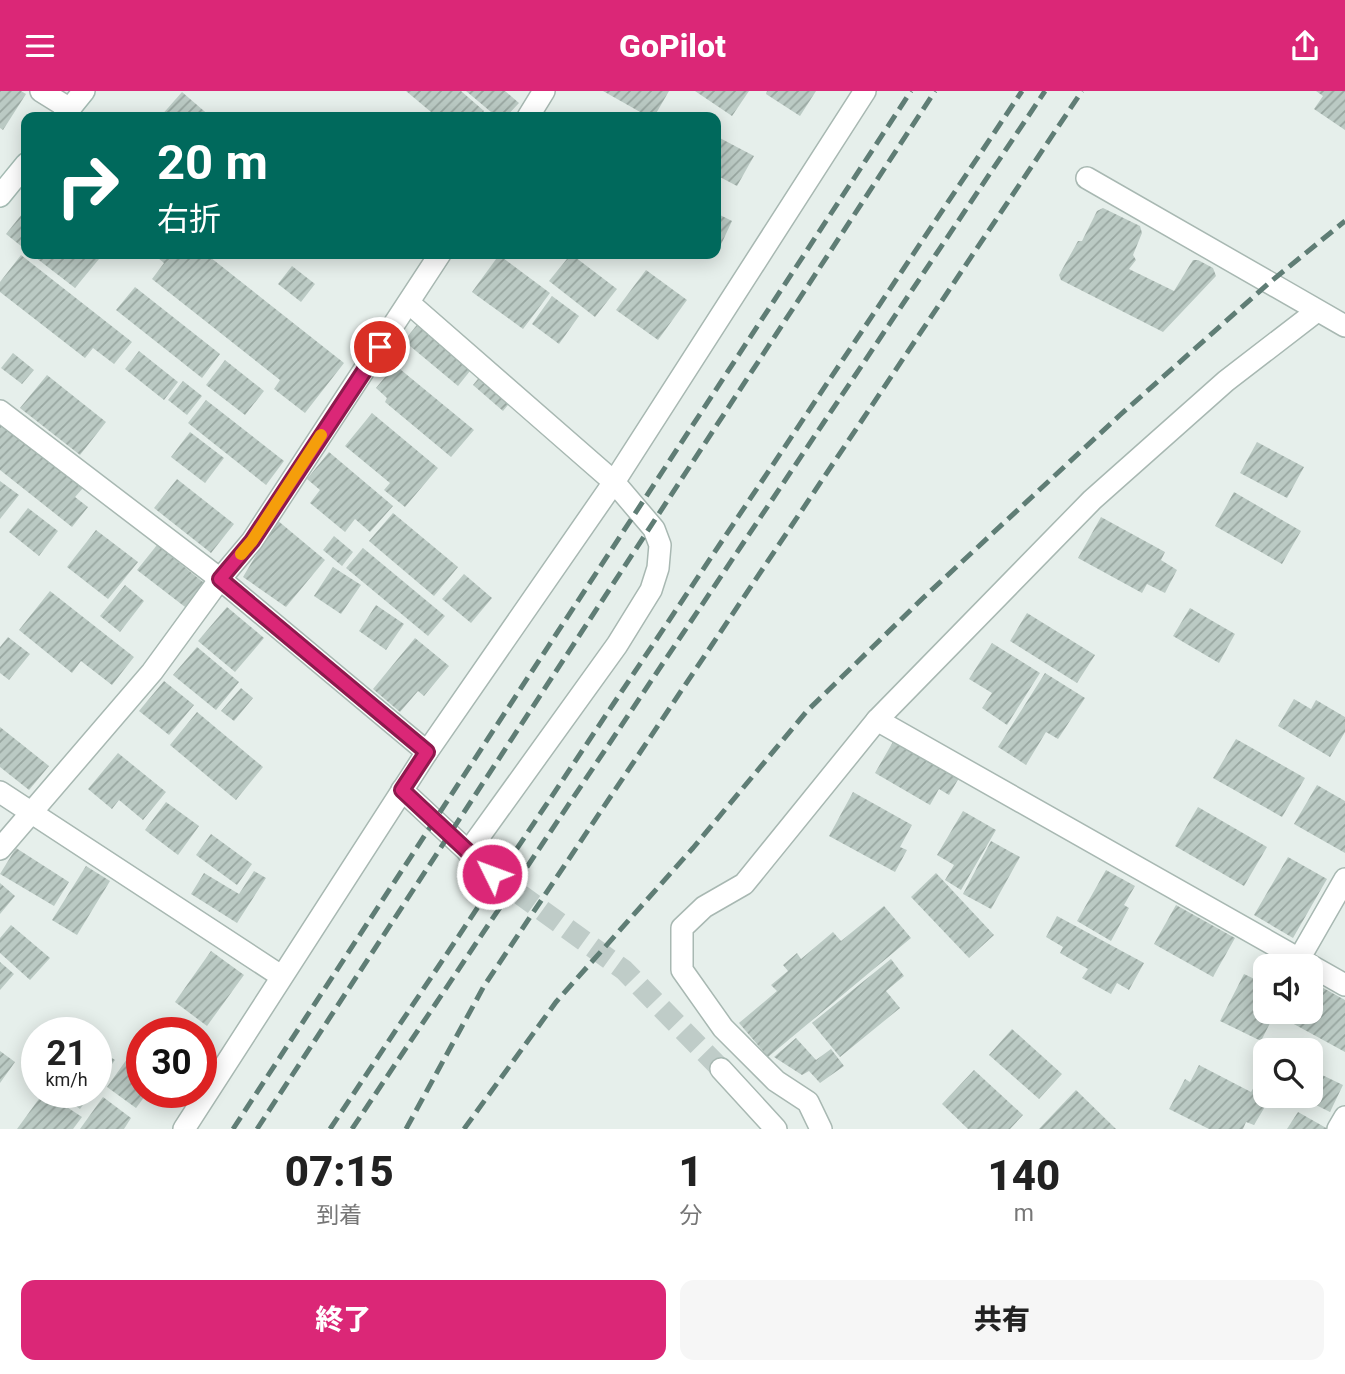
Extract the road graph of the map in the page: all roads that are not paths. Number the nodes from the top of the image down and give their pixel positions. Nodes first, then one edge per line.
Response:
1 (41, 91) edge
2 (84, 91) edge
3 (544, 91) edge
4 (865, 91) edge
5 (65, 112) edge
6 (67, 112) edge
7 (531, 112) edge
8 (21, 170) edge
9 (1087, 178) dead end
10 (0, 196) edge
11 (437, 259) edge
12 (409, 303) junction
13 (1317, 311) junction
14 (1345, 326) edge
15 (0, 411) edge
16 (614, 482) junction
17 (220, 579) junction
18 (877, 720) junction
19 (427, 752) junction
20 (402, 790) junction
21 (0, 792) edge
22 (31, 813) junction
23 (0, 849) edge
24 (468, 852) junction
25 (492, 874) tunnel mouth
26 (1345, 879) edge
27 (1290, 954) edge
28 (1302, 954) edge
29 (1323, 973) edge
30 (281, 976) junction
31 (1345, 985) edge
32 (721, 1069) tunnel mouth
33 (1345, 1117) edge
34 (184, 1129) edge
35 (776, 1129) edge
36 (821, 1129) edge
37 (1338, 1129) edge

1 - 5 street
2 - 6 street
3 - 7 street
4 - 16 street
8 - 10 street
9 - 13 street
11 - 12 street
12 - 16 street
12 - 17 street
13 - 14 street
13 - 18 street
15 - 17 street
16 - 19 street
16 - 24 street
17 - 19 street
17 - 22 street
18 - 27 street
18 - 36 street
19 - 20 street
20 - 24 street
20 - 30 street
21 - 22 street
22 - 23 street
22 - 30 street
24 - 25 street
26 - 28 street
29 - 31 street
30 - 34 street
32 - 35 street
33 - 37 street

